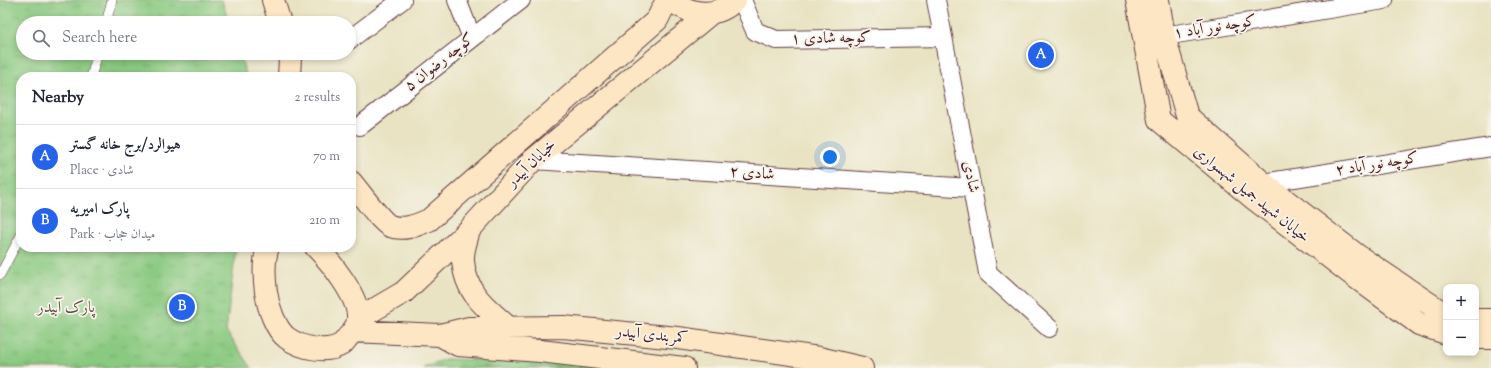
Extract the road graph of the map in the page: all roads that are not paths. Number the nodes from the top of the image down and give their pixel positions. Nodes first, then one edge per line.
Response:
1 (112, 0) edge
2 (273, 0) edge
3 (402, 0) edge
4 (458, 0) edge
5 (521, 0) edge
6 (667, 0) edge
7 (671, 0) edge
8 (735, 0) edge
9 (742, 0) edge
10 (936, 0) edge
11 (1137, 0) edge
12 (1158, 0) edge
13 (1384, 0) edge
14 (710, 13) junction
15 (108, 16) edge
16 (278, 16) edge
17 (356, 35) edge
18 (1164, 36) junction
19 (943, 37) junction
20 (472, 38) junction
21 (96, 60) edge
22 (92, 72) edge
23 (360, 126) dead end
24 (1491, 147) edge
25 (533, 160) junction
26 (1263, 183) junction
27 (356, 188) edge
28 (972, 188) junction
29 (468, 230) junction
30 (16, 245) edge
31 (267, 252) edge
32 (320, 252) edge
33 (0, 275) edge
34 (1443, 314) edge
35 (1479, 320) edge
36 (1491, 320) edge
37 (356, 325) junction
38 (509, 328) junction
39 (1049, 328) dead end
40 (1443, 332) edge
41 (440, 335) junction
42 (1479, 338) edge
43 (1491, 338) edge
44 (684, 368) edge
45 (862, 368) edge

1 - 15 lane
2 - 16 main road
3 - 17 street
4 - 20 street
5 - 20 street, کوچه رضوان ۵
6 - 27 main road, خیابان آبیدر
7 - 14 main road
8 - 14 main road
9 - 19 street, کوچه شادی ۱
10 - 19 street, شادی
11 - 40 main road, خیابان شهید جمیل شهسواری
12 - 18 main road, خیابان شهید جمیل شهسواری
13 - 18 street, کوچه نور آباد ۱
14 - 25 main road, خیابان آبیدر
18 - 26 main road, خیابان شهید جمیل شهسواری
19 - 28 street, شادی
20 - 23 street, کوچه رضوان ۵
21 - 22 lane
24 - 26 street, کوچه نور آباد ۲
25 - 28 street, شادی ۲
25 - 29 main road, خیابان آبیدر
26 - 34 main road, خیابان شهید جمیل شهسواری
28 - 39 street, شادی
29 - 37 main road, خیابان آبیدر
29 - 38 main road
30 - 33 lane
31 - 37 main road, خیابان آبیدر
32 - 37 main road
35 - 36 main road
37 - 41 main road, کمربندی آبیدر
38 - 41 main road, کمربندی آبیدر
38 - 45 main road, کمربندی آبیدر
41 - 44 main road, کمربندی آبیدر
42 - 43 main road

